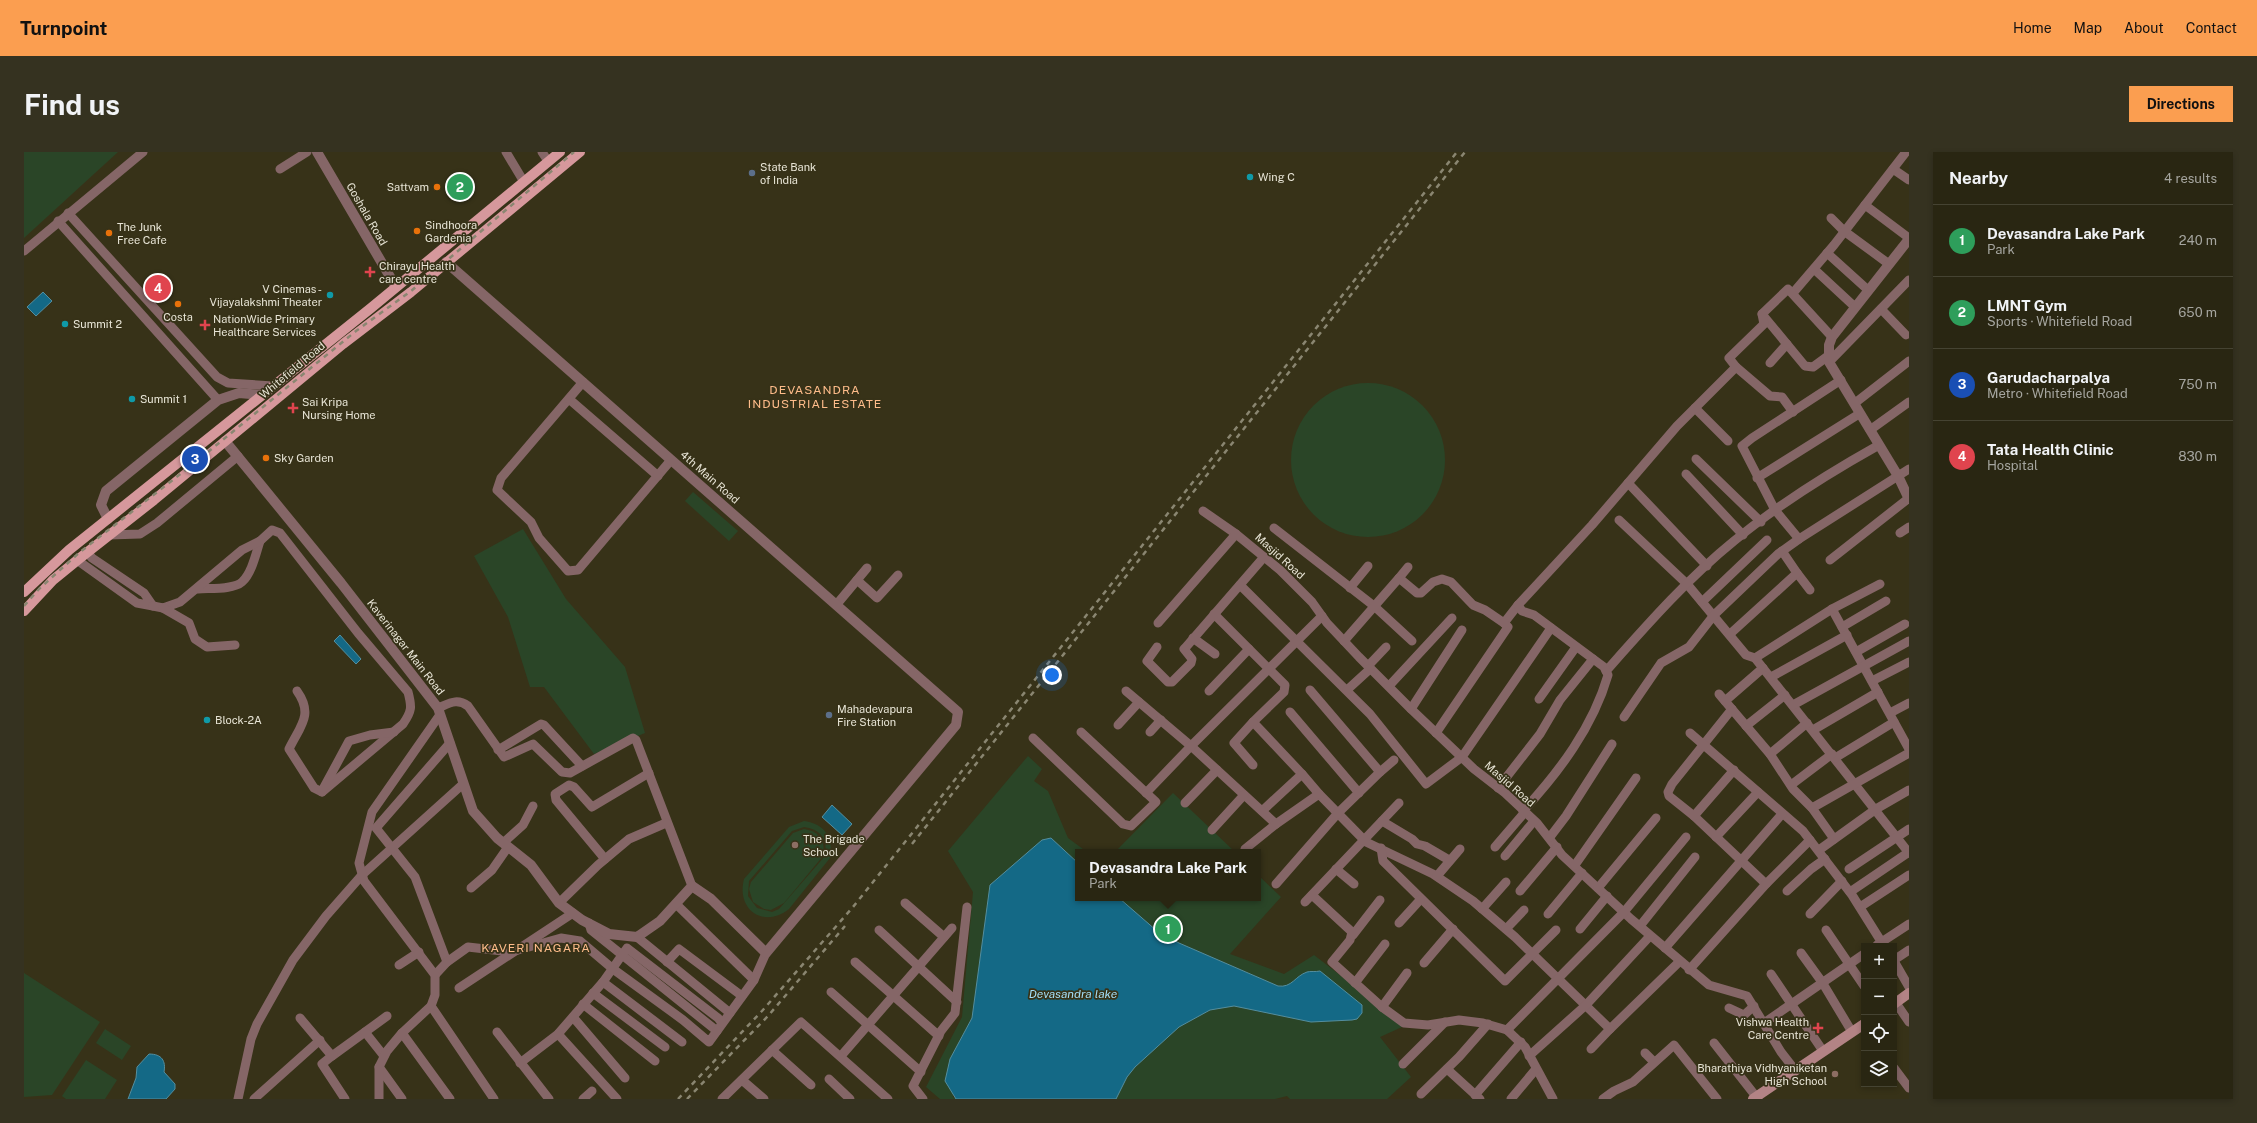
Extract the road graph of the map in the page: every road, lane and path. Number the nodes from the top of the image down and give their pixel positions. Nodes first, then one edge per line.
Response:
1 (143, 152) edge
2 (307, 152) edge
3 (317, 152) edge
4 (506, 152) edge
5 (542, 152) edge
6 (560, 152) edge
7 (580, 152) edge
8 (1906, 152) edge
9 (548, 161) junction
10 (280, 169) dead end
11 (1893, 169) junction
12 (1909, 180) edge
13 (524, 182) junction
14 (1865, 205) junction
15 (68, 213) junction
16 (1831, 218) dead end
17 (58, 221) junction
18 (1844, 231) junction
19 (1909, 238) edge
20 (24, 251) edge
21 (1827, 253) junction
22 (446, 262) junction
23 (1889, 264) junction
24 (1814, 269) junction
25 (1909, 280) edge
26 (396, 287) junction
27 (137, 290) junction
28 (1868, 290) junction
29 (1793, 293) junction
30 (128, 298) junction
31 (1854, 306) junction
32 (1881, 310) junction
33 (1762, 314) junction
34 (1906, 335) dead end
35 (1832, 337) junction
36 (1787, 344) junction
37 (1829, 359) junction
38 (1909, 361) edge
39 (1770, 363) dead end
40 (1736, 367) junction
41 (1841, 380) junction
42 (583, 382) junction
43 (273, 386) junction
44 (262, 395) junction
45 (569, 399) junction
46 (218, 400) junction
47 (1909, 402) edge
48 (1854, 403) junction
49 (1695, 408) junction
50 (1793, 412) junction
51 (1859, 414) junction
52 (1870, 430) junction
53 (225, 441) junction
54 (1728, 441) dead end
55 (1879, 445) junction
56 (238, 456) junction
57 (1696, 459) dead end
58 (671, 460) junction
59 (1909, 469) edge
60 (1686, 474) dead end
61 (658, 476) junction
62 (1898, 476) junction
63 (1757, 478) junction
64 (1628, 483) junction
65 (1909, 498) edge
66 (1775, 510) junction
67 (1203, 511) dead end
68 (108, 519) junction
69 (1619, 520) dead end
70 (1761, 522) junction
71 (1909, 527) edge
72 (1274, 528) dead end
73 (1900, 533) dead end
74 (1236, 534) junction
75 (109, 535) junction
76 (1743, 535) junction
77 (1798, 539) junction
78 (1767, 540) dead end
79 (260, 541) junction
80 (1782, 551) junction
81 (87, 552) junction
82 (1264, 557) junction
83 (77, 560) junction
84 (1830, 560) dead end
85 (1368, 566) dead end
86 (1707, 566) junction
87 (1408, 567) dead end
88 (867, 568) dead end
89 (1797, 573) junction
90 (898, 575) dead end
91 (1399, 578) junction
92 (857, 580) junction
93 (1687, 584) junction
94 (1880, 584) dead end
95 (1240, 585) junction
96 (198, 588) junction
97 (1350, 588) junction
98 (1810, 590) dead end
99 (24, 592) edge
100 (34, 600) junction
101 (1886, 601) dead end
102 (1702, 602) junction
103 (837, 604) junction
104 (1518, 605) junction
105 (153, 606) junction
106 (1374, 606) junction
107 (163, 608) junction
108 (1832, 609) junction
109 (24, 611) edge
110 (1214, 614) junction
111 (1714, 615) junction
112 (1322, 616) junction
113 (1452, 618) dead end
114 (1158, 623) dead end
115 (1504, 624) junction
116 (1905, 624) dead end
117 (1842, 627) junction
118 (1551, 628) junction
119 (1462, 630) dead end
120 (1730, 634) junction
121 (1847, 635) junction
122 (1193, 638) junction
123 (1344, 641) junction
124 (1412, 641) dead end
125 (1909, 641) edge
126 (1297, 643) junction
127 (234, 644) dead end
128 (1386, 646) dead end
129 (1157, 647) dead end
130 (1576, 647) junction
131 (1249, 649) junction
132 (1856, 652) junction
133 (1215, 654) dead end
134 (1755, 658) junction
135 (1593, 659) junction
136 (1909, 662) edge
137 (1864, 666) junction
138 (1369, 667) junction
139 (1763, 668) junction
140 (1269, 669) junction
141 (1606, 671) junction
142 (1771, 677) junction
143 (1872, 681) junction
144 (1389, 686) junction
145 (1310, 690) dead end
146 (1347, 690) junction
147 (297, 691) dead end
148 (1126, 691) dead end
149 (1209, 691) dead end
150 (1878, 692) junction
151 (1785, 696) junction
152 (1539, 699) dead end
153 (1140, 702) junction
154 (1909, 702) edge
155 (1793, 705) junction
156 (1411, 709) junction
157 (1732, 710) junction
158 (439, 712) junction
159 (1290, 712) dead end
160 (1890, 713) junction
161 (1624, 717) dead end
162 (1161, 720) junction
163 (1253, 722) junction
164 (1894, 722) junction
165 (1118, 725) dead end
166 (1746, 726) junction
167 (1810, 727) junction
168 (395, 732) junction
169 (1081, 732) dead end
170 (1150, 732) dead end
171 (1436, 733) junction
172 (1690, 733) dead end
173 (1033, 738) dead end
174 (450, 743) junction
175 (1612, 744) dead end
176 (1705, 745) junction
177 (1191, 746) junction
178 (1909, 749) edge
179 (498, 750) junction
180 (1770, 754) junction
181 (1834, 756) junction
182 (1462, 757) junction
183 (1394, 760) dead end
184 (1254, 765) dead end
185 (582, 766) junction
186 (1217, 770) junction
187 (1734, 770) junction
188 (1380, 772) junction
189 (648, 773) junction
190 (1302, 774) junction
191 (1636, 778) dead end
192 (463, 784) junction
193 (1856, 784) junction
194 (1791, 785) junction
195 (1498, 788) junction
196 (1909, 790) edge
197 (322, 792) junction
198 (1758, 792) junction
199 (1146, 793) junction
200 (1359, 793) junction
201 (1319, 794) junction
202 (1244, 795) junction
203 (1185, 803) dead end
204 (1399, 803) dead end
205 (533, 806) dead end
206 (1812, 808) junction
207 (1876, 809) junction
208 (1262, 811) junction
209 (1524, 811) junction
210 (1338, 813) junction
211 (1782, 814) junction
212 (1694, 816) junction
213 (1656, 818) dead end
214 (1382, 821) junction
215 (1534, 821) junction
216 (666, 823) junction
217 (1276, 824) junction
218 (1909, 829) edge
219 (1212, 830) dead end
220 (1550, 837) junction
221 (1686, 837) dead end
222 (1716, 837) junction
223 (1897, 837) junction
224 (1364, 839) junction
225 (1834, 839) junction
226 (1810, 840) junction
227 (505, 845) junction
228 (1495, 847) dead end
229 (1557, 847) junction
230 (392, 848) junction
231 (1381, 848) junction
232 (1245, 849) dead end
233 (1460, 849) dead end
234 (1819, 850) junction
235 (1909, 853) edge
236 (1505, 856) dead end
237 (1695, 857) dead end
238 (1825, 859) junction
239 (605, 860) junction
240 (1449, 860) junction
241 (1741, 860) junction
242 (1575, 865) junction
243 (1336, 869) junction
244 (1849, 869) dead end
245 (1582, 873) junction
246 (362, 875) junction
247 (1909, 875) edge
248 (1437, 876) junction
249 (1842, 881) junction
250 (1506, 882) dead end
251 (1276, 884) dead end
252 (1354, 884) dead end
253 (1766, 884) junction
254 (692, 886) junction
255 (471, 888) dead end
256 (1598, 888) junction
257 (1520, 891) dead end
258 (1787, 891) dead end
259 (1850, 892) junction
260 (1312, 895) junction
261 (1607, 896) junction
262 (1380, 900) dead end
263 (1420, 900) junction
264 (1305, 902) dead end
265 (559, 903) junction
266 (905, 903) dead end
267 (676, 904) junction
268 (967, 907) dead end
269 (1860, 907) junction
270 (1482, 909) junction
271 (1524, 910) dead end
272 (1624, 912) junction
273 (573, 913) junction
274 (1548, 914) dead end
275 (1810, 914) dead end
276 (1399, 923) dead end
277 (1909, 924) edge
278 (1640, 926) junction
279 (590, 927) junction
280 (952, 928) dead end
281 (1452, 929) junction
282 (1506, 929) junction
283 (1580, 929) dead end
284 (879, 930) dead end
285 (1556, 930) dead end
286 (1826, 930) dead end
287 (1353, 935) junction
288 (1650, 936) junction
289 (944, 937) junction
290 (637, 938) junction
291 (580, 941) junction
292 (1879, 943) edge
293 (1883, 943) edge
294 (1385, 944) dead end
295 (1665, 948) junction
296 (1909, 950) edge
297 (419, 952) junction
298 (511, 952) junction
299 (766, 953) junction
300 (1801, 953) dead end
301 (1533, 954) junction
302 (620, 955) junction
303 (1861, 956) edge
304 (1897, 958) edge
305 (447, 962) junction
306 (667, 962) junction
307 (855, 962) dead end
308 (1679, 962) junction
309 (1424, 963) dead end
310 (1848, 963) junction
311 (399, 965) dead end
312 (1897, 965) edge
313 (919, 966) junction
314 (613, 969) junction
315 (1689, 970) junction
316 (1407, 973) dead end
317 (1771, 974) dead end
318 (435, 975) junction
319 (1558, 979) junction
320 (754, 980) junction
321 (603, 982) junction
322 (1822, 982) junction
323 (1861, 982) edge
324 (1355, 983) junction
325 (1909, 987) edge
326 (459, 988) dead end
327 (831, 992) dead end
328 (593, 993) junction
329 (1909, 993) edge
330 (742, 996) junction
331 (893, 996) junction
332 (957, 1002) junction
333 (1897, 1002) edge
334 (699, 1003) junction
335 (1792, 1003) junction
336 (583, 1004) junction
337 (1586, 1005) junction
338 (431, 1006) junction
339 (1754, 1006) junction
340 (1897, 1006) edge
341 (1382, 1007) junction
342 (1729, 1008) dead end
343 (691, 1011) junction
344 (730, 1013) junction
345 (387, 1016) dead end
346 (573, 1016) junction
347 (300, 1018) dead end
348 (683, 1020) junction
349 (1445, 1022) junction
350 (1909, 1022) edge
351 (1764, 1023) junction
352 (1488, 1024) junction
353 (868, 1025) junction
354 (719, 1027) junction
355 (1861, 1027) edge
356 (1610, 1029) junction
357 (1507, 1030) junction
358 (365, 1032) junction
359 (497, 1032) dead end
360 (1852, 1032) junction
361 (402, 1033) junction
362 (558, 1034) junction
363 (939, 1036) junction
364 (320, 1040) junction
365 (682, 1042) dead end
366 (1521, 1042) junction
367 (1714, 1042) dead end
368 (666, 1047) dead end
369 (1591, 1049) dead end
370 (772, 1050) junction
371 (1824, 1051) junction
372 (1645, 1053) dead end
373 (333, 1055) junction
374 (384, 1056) junction
375 (841, 1056) junction
376 (1529, 1056) junction
377 (655, 1060) dead end
378 (1654, 1062) junction
379 (520, 1064) junction
380 (1403, 1064) dead end
381 (380, 1067) junction
382 (1447, 1069) junction
383 (1536, 1069) junction
384 (1795, 1070) junction
385 (920, 1072) junction
386 (1897, 1072) edge
387 (625, 1078) dead end
388 (828, 1079) dead end
389 (742, 1080) junction
390 (811, 1085) dead end
391 (1909, 1088) edge
392 (592, 1091) dead end
393 (1421, 1094) dead end
394 (1475, 1095) edge
395 (1756, 1098) edge
396 (238, 1099) edge
397 (254, 1099) edge
398 (345, 1099) edge
399 (379, 1099) edge
400 (402, 1099) edge
401 (450, 1099) edge
402 (494, 1099) edge
403 (549, 1099) edge
404 (583, 1099) edge
405 (616, 1099) edge
406 (722, 1099) edge
407 (764, 1099) edge
408 (850, 1099) edge
409 (888, 1099) edge
410 (923, 1099) edge
411 (1465, 1099) edge
412 (1511, 1099) edge
413 (1552, 1099) edge
414 (1603, 1099) edge
415 (1717, 1099) edge

1 - 15 street
2 - 10 street
3 - 26 street, Goshala Road
4 - 13 street
5 - 9 street
6 - 9 main road, Whitefield Road
7 - 22 main road, Whitefield Road
8 - 11 street
9 - 13 main road, Whitefield Road
11 - 12 street
11 - 14 street
13 - 26 main road, Whitefield Road
14 - 18 street
14 - 19 street
15 - 17 street
15 - 27 street
16 - 18 street
17 - 20 street
17 - 30 street
18 - 21 street
18 - 23 street
19 - 23 street
21 - 24 street
21 - 28 street
22 - 42 street, 4th Main Road
22 - 53 main road, Whitefield Road
23 - 28 street
24 - 29 street
24 - 31 street
25 - 32 street
26 - 43 main road, Whitefield Road
27 - 30 street
27 - 43 street
28 - 31 street
29 - 33 street
29 - 35 street
30 - 46 street
31 - 35 street
32 - 34 street
32 - 37 street
33 - 36 street
33 - 40 street
35 - 37 street
36 - 37 street
36 - 39 street
37 - 41 street
38 - 48 street
40 - 49 street
40 - 50 street
41 - 48 street
41 - 50 street
42 - 45 street
42 - 58 street, 4th Main Road
43 - 44 main road, Whitefield Road
44 - 46 street
44 - 68 main road, Whitefield Road
45 - 61 street
45 - 61 street
46 - 68 street
47 - 52 street
48 - 51 street
49 - 54 street
49 - 64 street
50 - 63 street
51 - 52 street
51 - 63 street
52 - 55 street
53 - 56 street, Kaverinagar Main Road
53 - 75 main road, Whitefield Road
55 - 62 street
55 - 66 street
56 - 75 street
56 - 158 street, Kaverinagar Main Road
57 - 70 street
58 - 61 street
58 - 103 street, 4th Main Road
59 - 62 street
60 - 76 street
62 - 65 street
62 - 77 street
63 - 66 street
64 - 86 street
64 - 104 street
65 - 84 street
66 - 70 street
66 - 77 street
67 - 74 street, Masjid Road
68 - 99 main road, Whitefield Road
69 - 93 street
70 - 76 street
71 - 73 street
72 - 97 street
74 - 82 street, Masjid Road
74 - 114 street
75 - 81 main road, Whitefield Road
76 - 86 street
77 - 80 street
78 - 102 street
79 - 96 street
79 - 96 street
79 - 168 street
80 - 89 street
80 - 111 street
81 - 83 main road, Whitefield Road
81 - 105 street
82 - 95 street
82 - 112 street, Masjid Road
83 - 100 main road, Whitefield Road
83 - 105 street
85 - 97 street
86 - 93 street
87 - 91 street
88 - 92 street
89 - 98 street
89 - 120 street
90 - 92 street
91 - 106 street
91 - 115 street
92 - 103 street
93 - 102 street
93 - 141 street
94 - 108 street
95 - 110 street
95 - 126 street
96 - 107 street
97 - 106 street
99 - 100 main road
100 - 109 main road, Whitefield Road
101 - 117 street
102 - 111 street
103 - 299 street, 4th Main Road
104 - 115 street
104 - 118 street
105 - 107 street
106 - 123 street
106 - 124 street
107 - 127 street
108 - 117 street
108 - 134 street
110 - 122 street
110 - 131 street
111 - 120 street
111 - 161 street
112 - 123 street, Masjid Road
112 - 126 street
113 - 144 street
115 - 171 street
116 - 132 street
117 - 121 street
118 - 130 street
118 - 182 street
119 - 156 street
120 - 134 street
121 - 132 street
121 - 142 street
122 - 129 street
122 - 133 street
123 - 138 street, Masjid Road
125 - 137 street
126 - 140 street
126 - 146 street
128 - 138 street
130 - 135 street
130 - 152 street
131 - 140 street
131 - 149 street
132 - 137 street
134 - 139 street
135 - 141 street
135 - 195 street
136 - 143 street
137 - 143 street
137 - 155 street
138 - 144 street, Masjid Road
138 - 146 street
139 - 142 street
139 - 157 street
140 - 163 street
140 - 177 street
141 - 209 street
142 - 151 street
143 - 150 street
144 - 156 street, Masjid Road
145 - 188 street
146 - 182 street
147 - 197 street
148 - 153 street
150 - 160 street
150 - 167 street
151 - 155 street
151 - 166 street
153 - 162 street
153 - 165 street
154 - 160 street
155 - 167 street
156 - 171 street, Masjid Road
157 - 166 street
157 - 176 street
158 - 174 street, Kaverinagar Main Road
158 - 179 street
158 - 246 street
159 - 200 street
160 - 164 street
162 - 170 street
162 - 177 street
163 - 184 street
163 - 190 street
164 - 178 street
164 - 181 street
166 - 180 street
167 - 180 street
167 - 181 street
168 - 197 street
168 - 197 street
169 - 199 street
171 - 182 street, Masjid Road
172 - 176 street
173 - 199 street
174 - 192 street, Kaverinagar Main Road
174 - 230 street
175 - 220 street
176 - 187 street
176 - 212 street
177 - 186 street
177 - 199 street
178 - 193 street
179 - 185 street
179 - 185 street
180 - 194 street
181 - 193 street
181 - 194 street
182 - 195 street, Masjid Road
183 - 188 street
185 - 189 street
186 - 202 street
186 - 203 street
187 - 198 street
187 - 212 street
188 - 200 street
189 - 216 street
189 - 239 street
190 - 201 street
190 - 208 street
191 - 242 street
192 - 227 street, Kaverinagar Main Road
192 - 230 street
193 - 206 street
193 - 207 street
194 - 206 street
195 - 209 street, Masjid Road
196 - 207 street
198 - 211 street
198 - 222 street
200 - 210 street
201 - 210 street
201 - 217 street
202 - 208 street
202 - 219 street
204 - 214 street
205 - 227 street
206 - 225 street
207 - 223 street
207 - 225 street
208 - 217 street
209 - 215 street, Masjid Road
209 - 228 street
210 - 224 street
210 - 251 street
211 - 226 street
211 - 241 street
212 - 222 street
213 - 256 street
214 - 224 street
214 - 240 street
215 - 220 street, Masjid Road
215 - 236 street
216 - 239 street
216 - 254 street
217 - 232 street
218 - 223 street
220 - 229 street, Masjid Road
221 - 272 street
222 - 241 street
223 - 235 street
223 - 244 street
224 - 231 street
224 - 243 street
225 - 234 street
226 - 234 street
226 - 253 street
227 - 255 street
227 - 265 street, Kaverinagar Main Road
229 - 242 street, Masjid Road
229 - 257 street
230 - 246 street
230 - 305 street
231 - 248 street
231 - 263 street
233 - 240 street
234 - 238 street
235 - 259 street
237 - 278 street
238 - 249 street
238 - 258 street
239 - 265 street
240 - 248 street
241 - 253 street
241 - 295 street
242 - 245 street, Masjid Road
243 - 252 street
243 - 260 street
245 - 256 street, Masjid Road
245 - 274 street
246 - 297 street
246 - 396 street
247 - 269 street
248 - 270 street
249 - 259 street
249 - 275 street
250 - 270 street
253 - 315 street
254 - 267 street
254 - 299 street
256 - 261 street, Masjid Road
259 - 269 street
260 - 264 street
260 - 287 street
261 - 272 street, Masjid Road
261 - 283 street
262 - 287 street
263 - 276 street
263 - 281 street
265 - 273 street, Kaverinagar Main Road
266 - 289 street
267 - 290 street
267 - 320 street
268 - 332 street
269 - 292 street
270 - 282 street
271 - 282 street
272 - 278 street, Masjid Road
272 - 319 street
273 - 279 street, Kaverinagar Main Road
273 - 298 street
277 - 293 street
278 - 288 street, Masjid Road
279 - 290 street, Kaverinagar Main Road
279 - 291 street
279 - 302 street
280 - 289 street
281 - 301 street
281 - 309 street
282 - 301 street
284 - 313 street
285 - 301 street
286 - 310 street
287 - 324 street
288 - 295 street, Masjid Road
288 - 337 street
289 - 313 street
290 - 306 street
291 - 298 street
291 - 314 street
294 - 324 street
295 - 308 street, Masjid Road
296 - 304 street
297 - 311 street
297 - 318 street
298 - 305 street
298 - 326 street
299 - 320 street
300 - 322 street
301 - 319 street
302 - 314 street
302 - 334 street
302 - 343 street
303 - 310 street
305 - 318 street
306 - 330 street
306 - 344 street
307 - 331 street
308 - 315 street, Masjid Road
308 - 356 street
310 - 322 street
310 - 323 street
312 - 325 street
313 - 331 street
313 - 332 street
314 - 321 street
314 - 348 street
315 - 339 street, Masjid Road
316 - 341 street
317 - 335 street
318 - 338 street
319 - 337 street
319 - 357 street
320 - 330 street
321 - 328 street
321 - 365 street
322 - 335 street
322 - 360 street
324 - 341 street
327 - 353 street
328 - 336 street
328 - 368 street
329 - 333 main road
330 - 344 street
331 - 353 street
331 - 363 street
332 - 363 street
334 - 343 street
334 - 354 street
335 - 351 street
335 - 371 street
336 - 346 street
336 - 377 street
337 - 356 street
337 - 376 street
338 - 361 street
338 - 402 street
339 - 342 street
339 - 351 street, Masjid Road
340 - 350 street
341 - 349 street
343 - 348 street
343 - 354 street
344 - 354 street
345 - 358 street
346 - 362 street
346 - 387 street
347 - 364 street
348 - 354 street
349 - 352 street
349 - 380 street
351 - 384 street, Masjid Road
352 - 357 street
352 - 382 street
353 - 375 street
353 - 385 street
355 - 360 main road
356 - 369 street
357 - 366 street
358 - 373 street
358 - 374 street
359 - 379 street
360 - 371 main road
361 - 374 street
361 - 401 street
362 - 379 street
362 - 405 street
363 - 385 street
364 - 373 street
364 - 397 street
366 - 376 street
366 - 394 street
367 - 395 street
370 - 375 street
370 - 389 street
370 - 390 street
371 - 384 main road
372 - 378 street
373 - 398 street
374 - 381 street
375 - 409 street
376 - 383 street
378 - 414 street
378 - 415 street
379 - 403 street
381 - 399 street
381 - 400 street
382 - 393 street
382 - 394 street
383 - 412 street
383 - 413 street
384 - 395 main road
385 - 410 street
386 - 391 street
388 - 408 street
389 - 406 street
389 - 407 street
392 - 404 street
394 - 411 street

